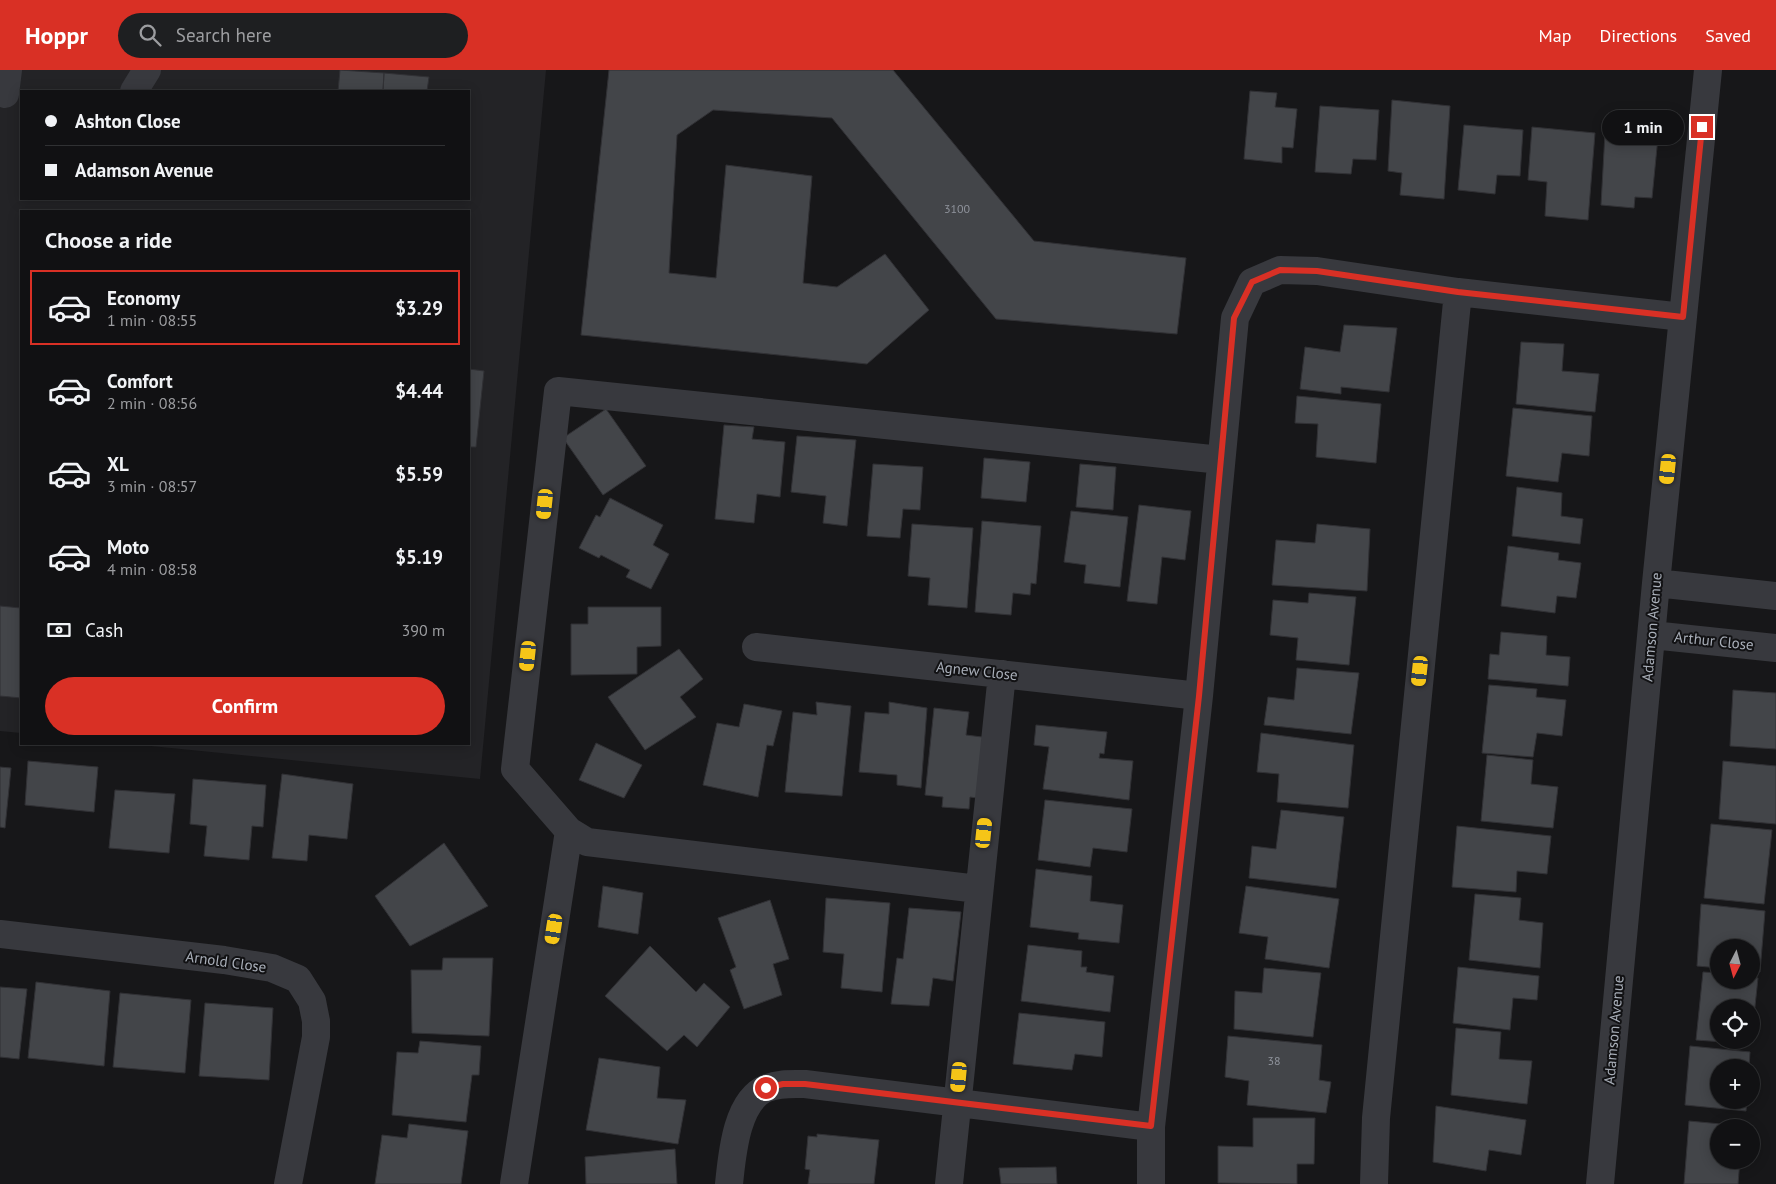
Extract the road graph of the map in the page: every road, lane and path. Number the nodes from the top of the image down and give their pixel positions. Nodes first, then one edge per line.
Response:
1 (146, 70) edge
2 (159, 70) edge
3 (1708, 70) edge
4 (135, 90) edge
5 (158, 90) edge
6 (1458, 292) junction
7 (1683, 317) junction
8 (1221, 460) junction
9 (1656, 584) junction
10 (1776, 596) edge
11 (1652, 635) junction
12 (756, 647) dead end
13 (1776, 648) edge
14 (1002, 674) junction
15 (1199, 696) junction
16 (569, 831) junction
17 (978, 889) junction
18 (0, 934) edge
19 (957, 1102) junction
20 (1151, 1126) junction
21 (288, 1184) edge
22 (514, 1184) edge
23 (729, 1184) edge
24 (949, 1184) edge
25 (1151, 1184) edge
26 (1374, 1184) edge
27 (1600, 1184) edge

1 - 4 street
2 - 5 street
3 - 7 street, Adamson Avenue
6 - 7 street
6 - 8 street
6 - 26 street
7 - 9 street, Adamson Avenue
8 - 15 street
8 - 16 street
9 - 10 street
9 - 11 street, Adamson Avenue
11 - 13 street, Arthur Close
11 - 27 street, Adamson Avenue
12 - 14 street, Agnew Close
14 - 15 street, Agnew Close
14 - 17 street
15 - 20 street
16 - 17 street
16 - 22 street
17 - 19 street
18 - 21 street, Arnold Close
19 - 20 street
19 - 23 street
19 - 24 street
20 - 25 street

